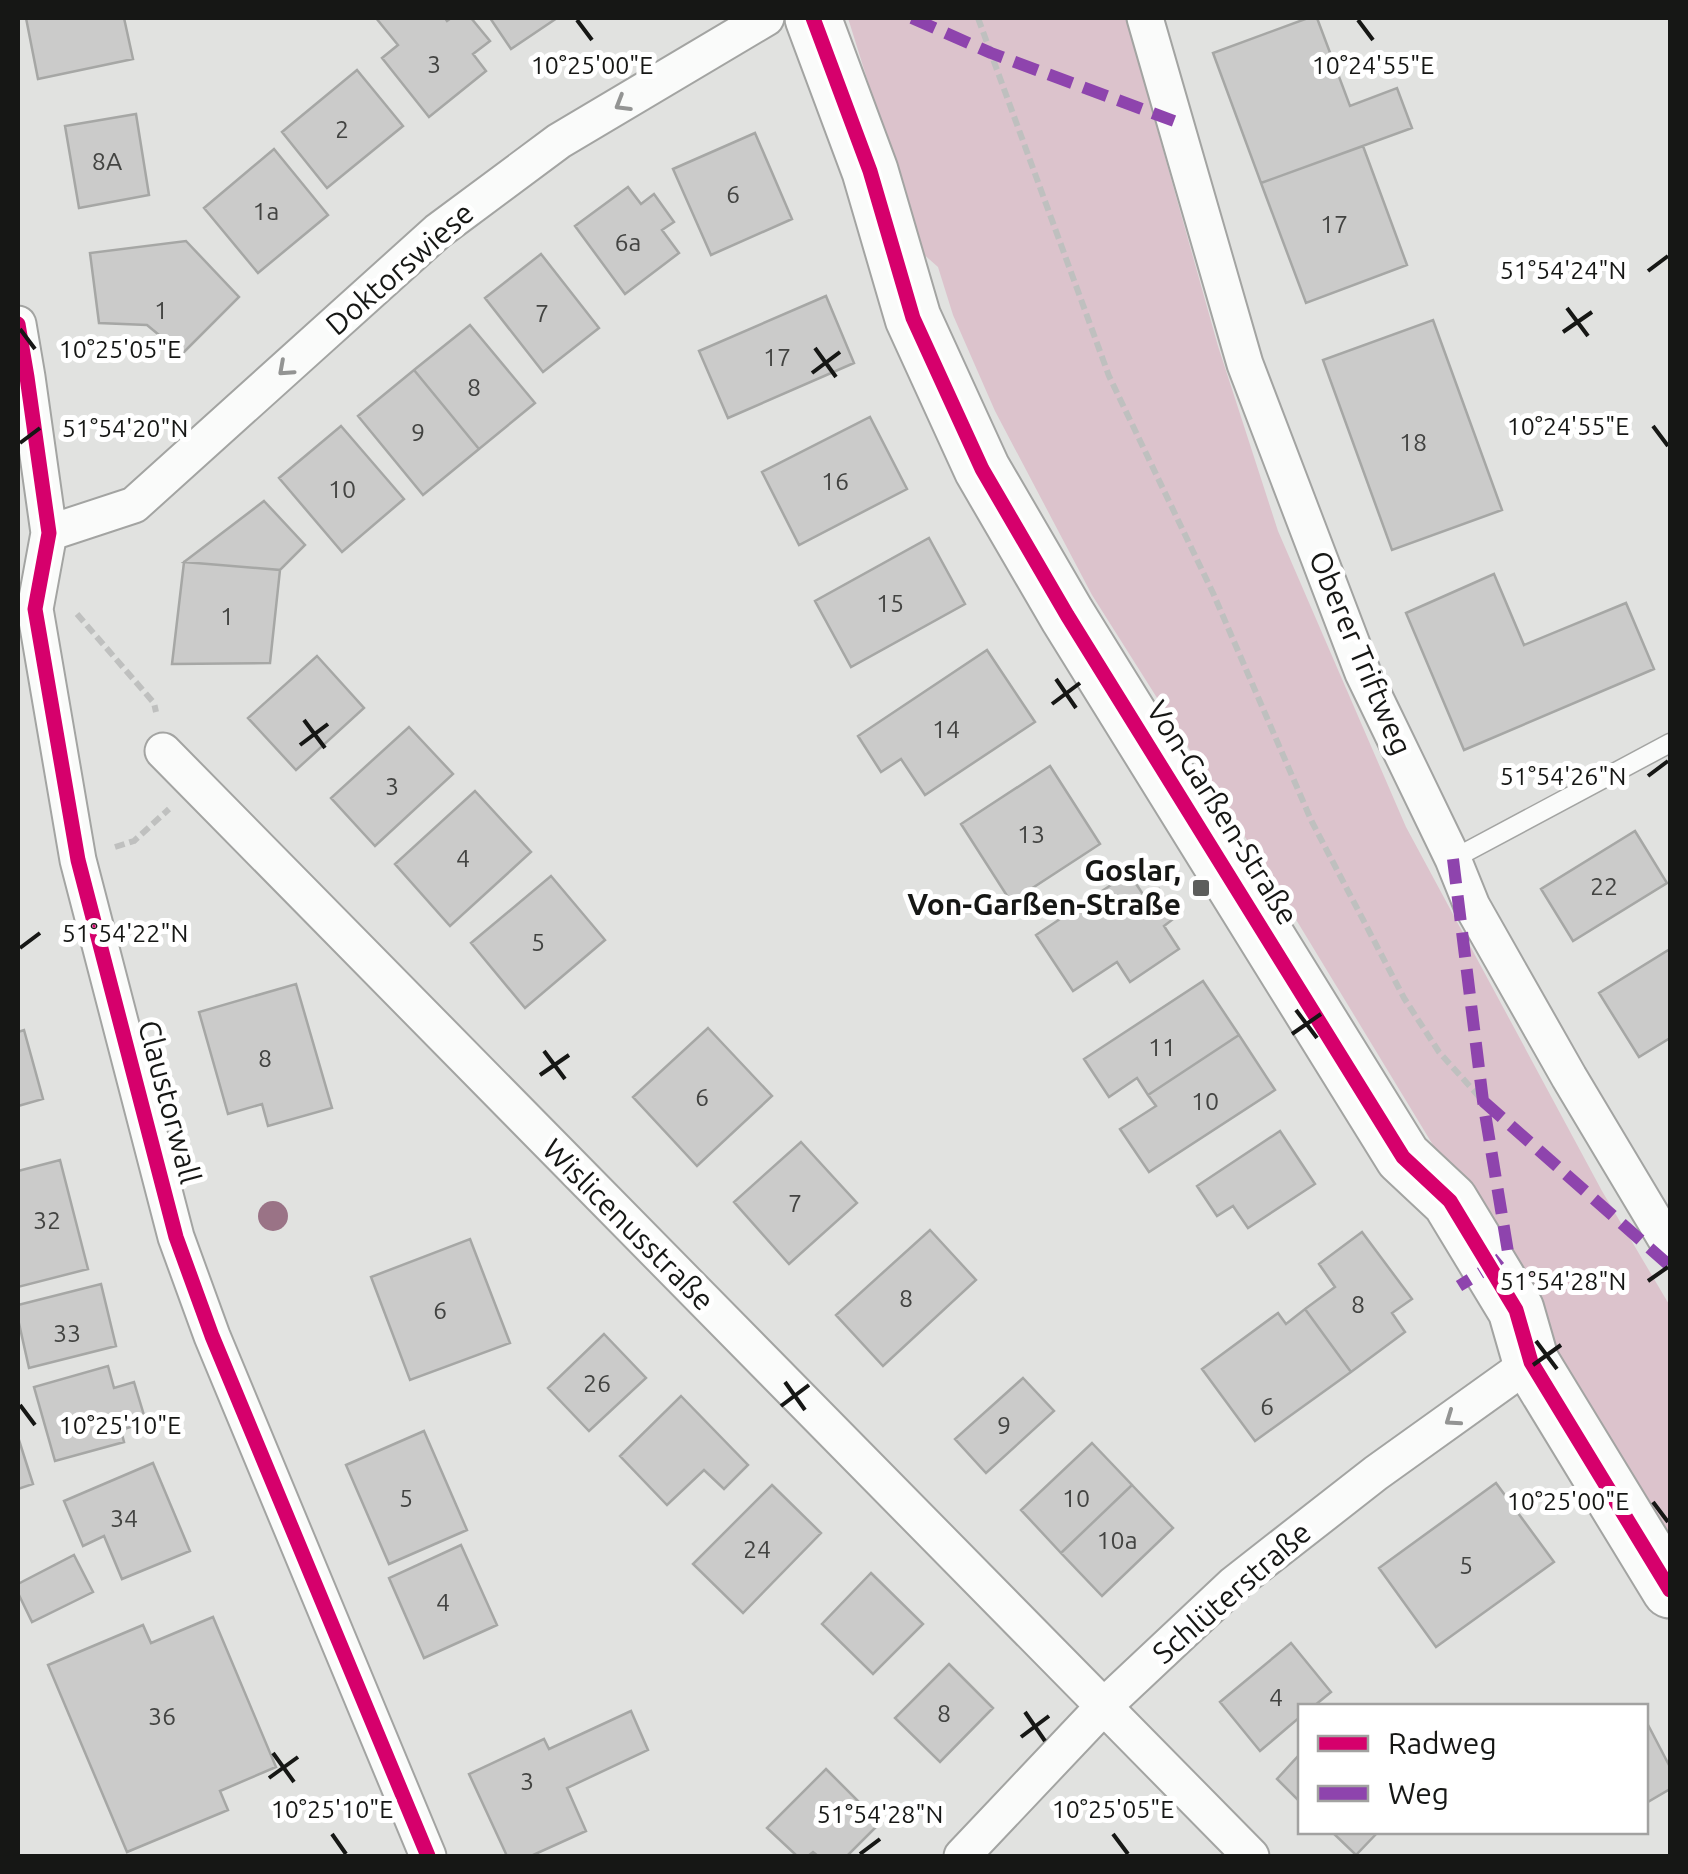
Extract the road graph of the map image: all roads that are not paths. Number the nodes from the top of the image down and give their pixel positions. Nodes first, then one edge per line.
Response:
1 (766, 18) edge
2 (813, 18) edge
3 (1144, 18) edge
4 (18, 324) edge
5 (49, 533) junction
6 (26, 612) edge
7 (1670, 743) edge
8 (163, 751) road end
9 (1453, 860) junction
10 (1670, 1246) edge
11 (1531, 1362) junction
12 (1670, 1590) edge
13 (1103, 1707) junction
14 (428, 1856) edge
15 (962, 1856) edge
16 (1251, 1856) edge

1 -> 5 street, Doktorswiese
2 - 11 main road, Von-Garßen-Straße
3 - 9 street, Oberer Triftweg
4 - 5 street, Claustorwall
5 - 6 street, Claustorwall
6 - 14 street, Claustorwall
7 - 9 lane
8 - 13 street, Wislicenusstraße
9 - 10 street, Oberer Triftweg
11 - 12 main road, Von-Garßen-Straße
11 -> 13 street, Schlüterstraße
13 - 15 street, Schlüterstraße
13 - 16 street, Wislicenusstraße

